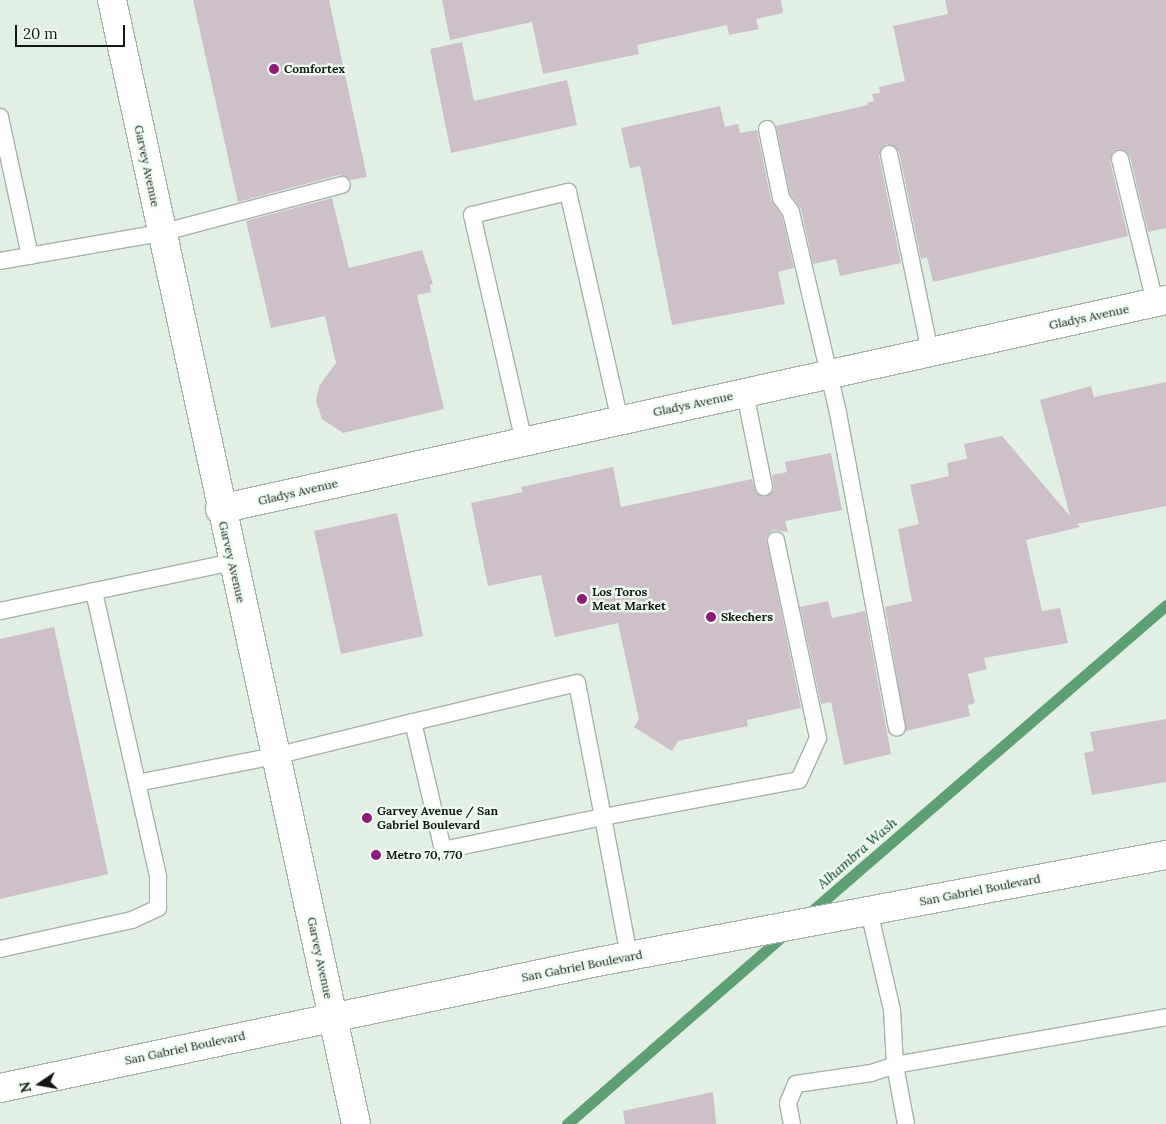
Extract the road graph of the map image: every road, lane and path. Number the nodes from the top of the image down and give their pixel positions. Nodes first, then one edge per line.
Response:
1 (112, 0) edge
2 (0, 117) edge
3 (767, 129) dead end
4 (890, 154) dead end
5 (1120, 159) dead end
6 (342, 185) dead end
7 (161, 232) junction
8 (30, 256) junction
9 (0, 261) edge
10 (1161, 302) edge
11 (930, 352) junction
12 (827, 375) junction
13 (745, 393) junction
14 (620, 420) junction
15 (524, 442) junction
16 (764, 487) dead end
17 (220, 509) junction
18 (776, 540) dead end
19 (232, 562) junction
20 (94, 591) junction
21 (0, 611) edge
22 (414, 722) junction
23 (897, 728) dead end
24 (275, 756) junction
25 (137, 783) junction
26 (603, 816) junction
27 (1166, 855) edge
28 (876, 909) junction
29 (0, 949) edge
30 (629, 956) junction
31 (333, 1016) junction
32 (1166, 1017) edge
33 (894, 1065) junction
34 (0, 1088) edge
35 (356, 1124) edge
36 (792, 1124) edge
37 (906, 1124) edge

1 - 7 main road, Garvey Avenue
2 - 8 lane
3 - 12 lane
4 - 11 lane
5 - 10 lane
6 - 7 lane
7 - 8 lane
7 - 17 main road, Garvey Avenue
8 - 9 lane
10 - 11 main road, Gladys Avenue
11 - 12 main road, Gladys Avenue
12 - 13 main road, Gladys Avenue
12 - 23 lane
13 - 14 main road, Gladys Avenue
13 - 16 lane
14 - 15 main road, Gladys Avenue
14 - 15 lane
15 - 17 main road, Gladys Avenue
17 - 19 main road, Garvey Avenue
18 - 26 lane
19 - 20 lane
19 - 24 main road, Garvey Avenue
20 - 21 lane
20 - 25 lane
22 - 24 lane
22 - 26 lane
22 - 26 lane
24 - 25 lane
24 - 31 main road, Garvey Avenue
25 - 29 lane
26 - 30 lane
27 - 28 main road, San Gabriel Boulevard
28 - 30 main road, San Gabriel Boulevard
28 - 33 lane
30 - 31 main road, San Gabriel Boulevard
31 - 34 main road, San Gabriel Boulevard
31 - 35 main road, Garvey Avenue
32 - 33 lane
33 - 36 lane
33 - 37 lane

